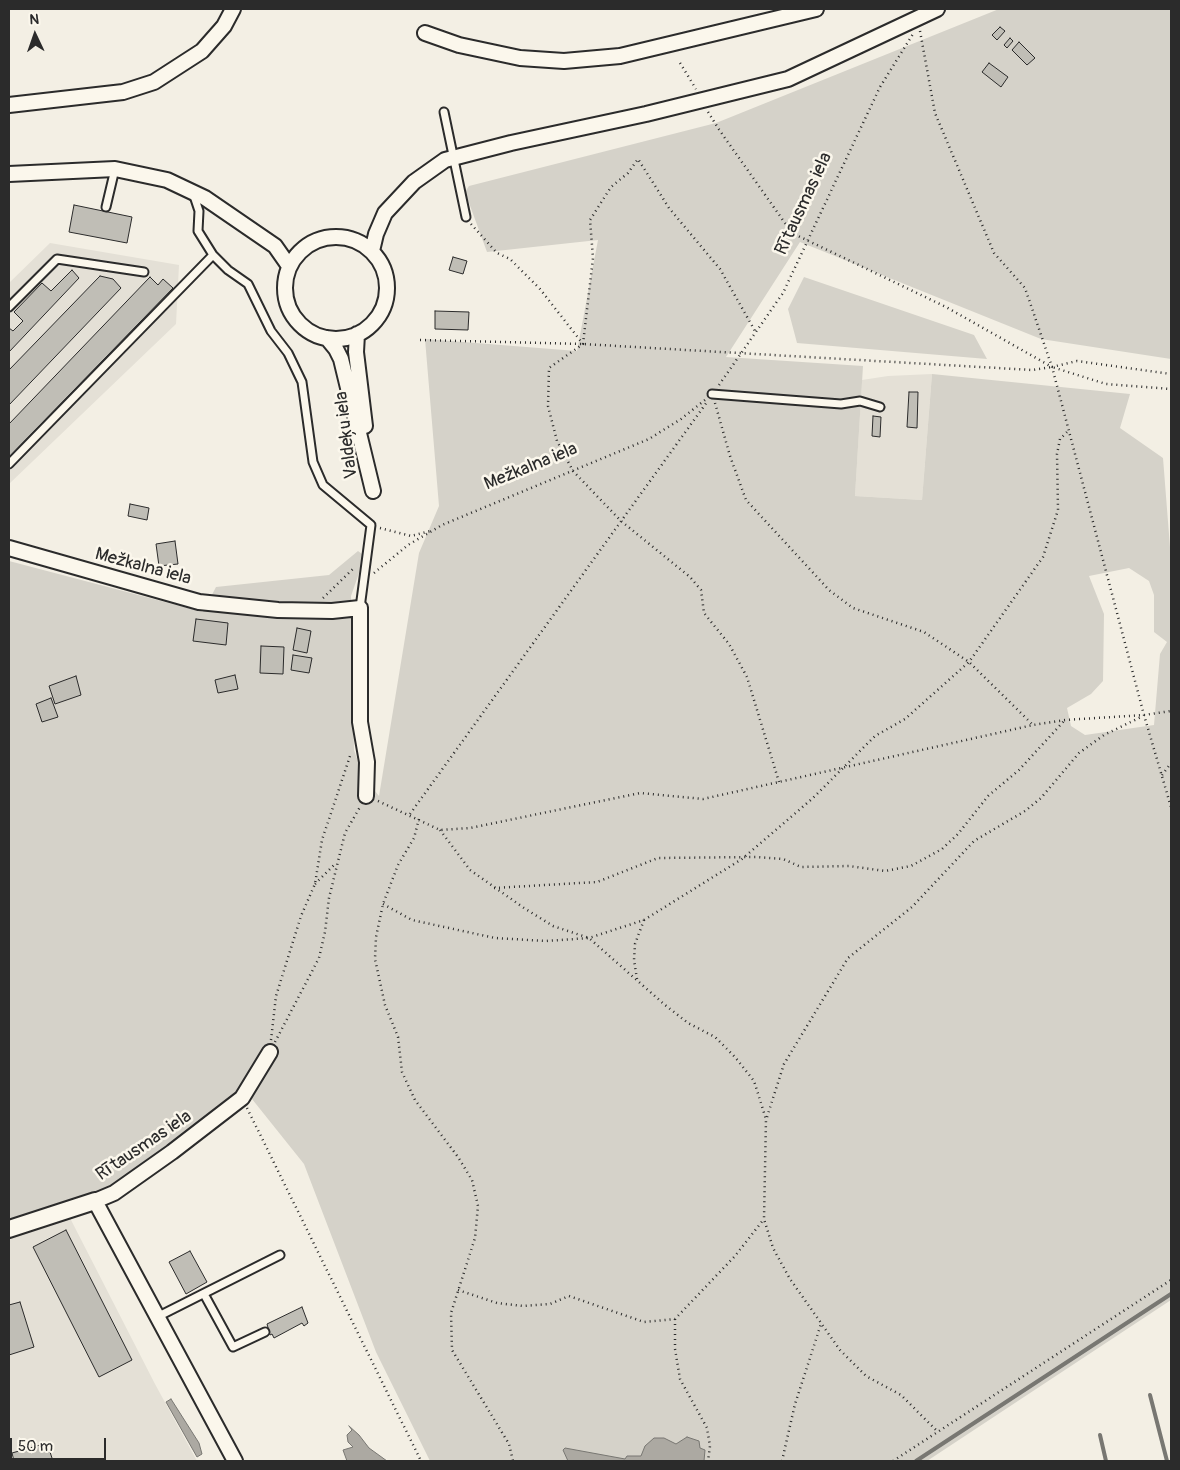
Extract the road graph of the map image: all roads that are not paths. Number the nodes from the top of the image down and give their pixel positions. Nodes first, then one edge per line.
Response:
1 (233, 9) edge
2 (815, 9) edge
3 (937, 9) edge
4 (425, 33) dead end
5 (9, 106) edge
6 (444, 112) dead end
7 (115, 169) junction
8 (9, 174) edge
9 (193, 191) junction
10 (106, 207) dead end
11 (466, 217) road end
12 (372, 251) junction
13 (213, 255) junction
14 (289, 266) junction
15 (144, 272) dead end
16 (9, 307) edge
17 (357, 334) junction
18 (327, 338) junction
19 (712, 394) road end
20 (880, 407) dead end
21 (9, 464) edge
22 (9, 548) edge
23 (360, 608) junction
24 (366, 796) road end
25 (270, 1052) road end
26 (95, 1201) junction
27 (9, 1230) edge
28 (280, 1255) dead end
29 (204, 1294) junction
30 (157, 1317) junction
31 (265, 1332) dead end
32 (235, 1461) edge

1 - 5 street
2 - 4 street
3 - 12 street
6 - 11 lane
7 - 8 street
7 - 9 street
7 - 10 lane
9 - 13 lane
9 - 14 street
12 - 14 street
12 - 17 street
13 - 21 lane
13 - 23 lane
14 - 18 street
15 - 16 lane
17 - 18 street
17 - 18 street, Valdeķu iela
19 - 20 lane
22 - 23 street, Mežkalna iela
23 - 24 street
25 - 26 street, Rītausmas iela
26 - 27 street, Rītausmas iela
26 - 30 street
28 - 29 lane
29 - 30 lane
29 - 31 lane
30 - 32 street

